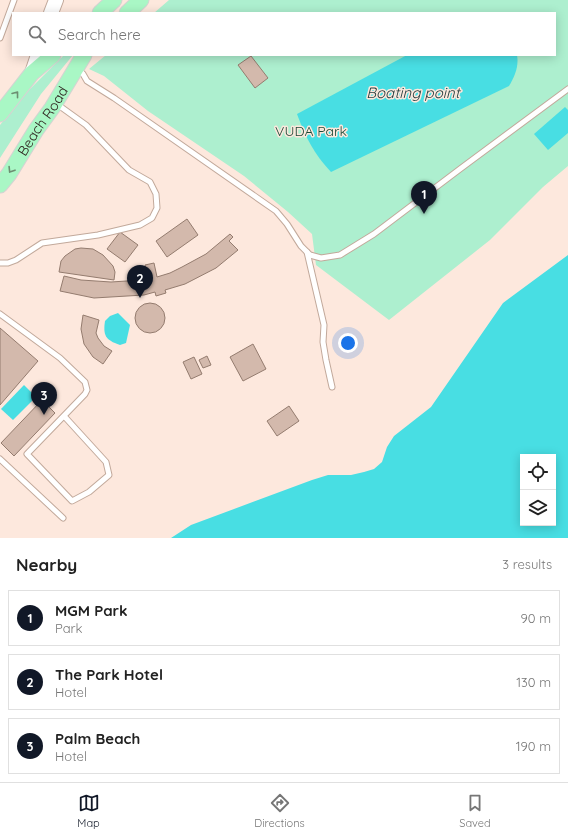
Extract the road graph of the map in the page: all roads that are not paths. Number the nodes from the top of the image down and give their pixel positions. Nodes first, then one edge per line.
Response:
1 (14, 0) edge
2 (56, 0) edge
3 (114, 0) edge
4 (141, 0) edge
5 (51, 12) edge
6 (101, 12) edge
7 (128, 12) edge
8 (0, 38) edge
9 (38, 56) edge
10 (52, 56) edge
11 (83, 56) edge
12 (76, 69) junction
13 (32, 73) junction
14 (568, 89) edge
15 (56, 99) junction
16 (0, 114) edge
17 (0, 185) edge
18 (307, 252) junction
19 (0, 263) edge
20 (0, 314) edge
21 (332, 387) dead end
22 (64, 416) junction
23 (0, 459) edge
24 (63, 518) dead end

1 - 8 lane
2 - 5 street
3 - 6 main road
4 - 7 main road
9 - 13 street
10 - 13 main road
11 - 12 main road, Beach Road
12 - 15 main road, Beach Road
12 - 18 lane
16 -> 13 main road
14 - 18 lane
15 -> 17 main road, Beach Road
15 - 19 lane
18 - 21 lane
20 - 22 lane
22 - 22 lane
23 - 24 lane

